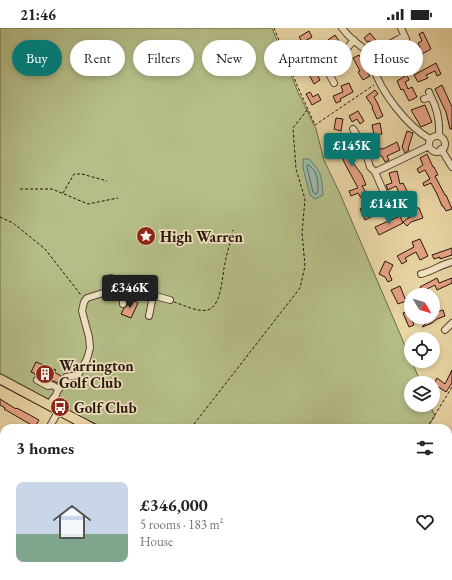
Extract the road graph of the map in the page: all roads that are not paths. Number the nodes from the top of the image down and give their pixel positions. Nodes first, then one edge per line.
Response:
1 (342, 28) edge
2 (401, 28) edge
3 (354, 40) junction
4 (399, 40) edge
5 (352, 43) edge
6 (360, 46) edge
7 (330, 76) edge
8 (377, 76) edge
9 (334, 83) dead end
10 (424, 99) dead end
11 (357, 130) dead end
12 (439, 136) junction
13 (430, 143) junction
14 (441, 149) junction
15 (452, 168) edge
16 (374, 172) junction
17 (389, 204) dead end
18 (452, 262) edge
19 (420, 274) dead end
20 (111, 278) dead end
21 (122, 291) junction
22 (153, 296) junction
23 (170, 300) road end
24 (123, 304) dead end
25 (149, 316) dead end
26 (452, 323) edge
27 (446, 330) dead end
28 (0, 380) edge
29 (37, 380) dead end
30 (58, 390) junction
31 (51, 403) junction
32 (59, 410) junction
33 (51, 424) edge
34 (85, 424) edge

1 - 3 street
2 - 4 street
3 - 5 street
3 - 6 street
7 - 9 street
8 - 13 street
10 - 12 street
11 - 16 street
12 - 13 street
12 - 14 street
13 - 14 street
13 - 16 street
14 - 15 street
16 - 17 street
18 - 19 street
20 - 21 street
21 - 22 street
21 - 24 street
21 - 30 street
22 - 23 street
22 - 25 street
26 - 27 street
28 - 31 highway
29 - 30 street
30 - 31 street
31 - 32 highway
32 - 33 street
32 - 34 highway

